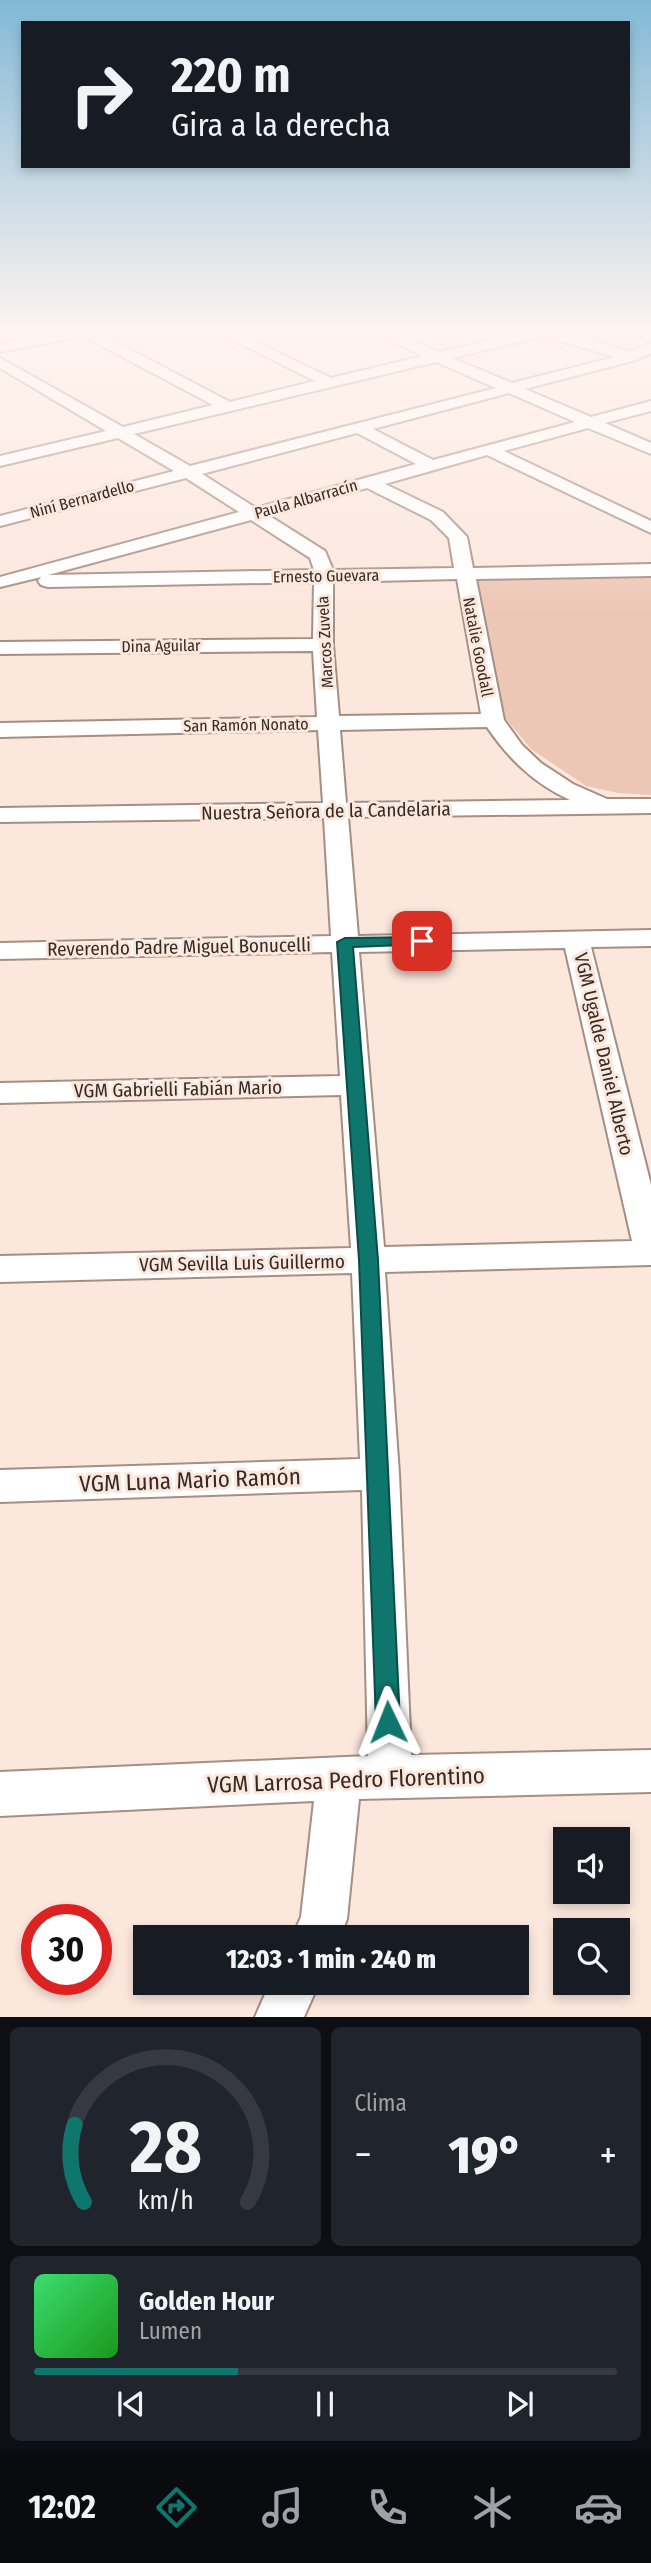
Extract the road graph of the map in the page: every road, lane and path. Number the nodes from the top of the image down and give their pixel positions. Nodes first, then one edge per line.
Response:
1 (106, 425) edge
2 (153, 425) edge
3 (364, 425) edge
4 (577, 425) edge
5 (596, 425) edge
6 (357, 427) junction
7 (119, 433) junction
8 (487, 449) junction
9 (651, 449) edge
10 (0, 461) edge
11 (430, 465) junction
12 (188, 472) junction
13 (368, 482) junction
14 (253, 514) junction
15 (0, 521) edge
16 (651, 528) edge
17 (651, 570) edge
18 (464, 573) junction
19 (323, 577) junction
20 (1, 582) edge
21 (323, 645) junction
22 (0, 648) edge
23 (493, 720) junction
24 (331, 723) junction
25 (0, 730) edge
26 (604, 806) junction
27 (651, 806) edge
28 (335, 811) junction
29 (0, 815) edge
30 (651, 938) edge
31 (576, 939) junction
32 (345, 942) junction
33 (0, 951) edge
34 (356, 1085) junction
35 (0, 1093) edge
36 (651, 1252) edge
37 (368, 1260) junction
38 (0, 1269) edge
39 (380, 1474) junction
40 (0, 1486) edge
41 (651, 1771) edge
42 (390, 1777) junction
43 (339, 1778) junction
44 (0, 1794) edge
45 (321, 1925) edge
46 (289, 1995) edge
47 (279, 2017) edge

1 - 7 street, Marcos Zuvela
2 - 7 street
3 - 6 street, Niní Bernardello
4 - 8 street, Paula Albarracín
5 - 9 street
6 - 11 street
6 - 12 street, Niní Bernardello
7 - 10 street
7 - 12 street, Marcos Zuvela
8 - 11 street, Paula Albarracín
8 - 16 street
11 - 13 street, Paula Albarracín
12 - 14 street, Marcos Zuvela
12 - 15 street, Niní Bernardello
13 - 14 street, Paula Albarracín
13 - 18 street, Natalie Goodall
14 - 19 street, Marcos Zuvela
14 - 20 street, Paula Albarracín
17 - 18 street, Ernesto Guevara
18 - 19 street, Ernesto Guevara
18 - 23 street, Natalie Goodall
19 - 20 street, Ernesto Guevara
19 - 21 street, Marcos Zuvela
21 - 22 street, Dina Aguilar
21 - 24 street, Marcos Zuvela
23 - 24 street, San Ramón Nonato
23 - 26 street, Natalie Goodall
24 - 25 street, San Ramón Nonato
24 - 28 street, Marcos Zuvela
26 - 27 street, Nuestra Señora de la Candelaria
26 - 28 street, Nuestra Señora de la Candelaria
28 - 29 street, Nuestra Señora de la Candelaria
28 - 32 street, Marcos Zuvela
30 - 31 street, Reverendo Padre Miguel Bonucelli
31 - 32 street, Reverendo Padre Miguel Bonucelli
31 - 36 street, VGM Ugalde Daniel Alberto
32 - 33 street, Reverendo Padre Miguel Bonucelli
32 - 34 street, Marcos Zuvela
34 - 35 street, VGM Gabrielli Fabián Mario
34 - 37 street, Marcos Zuvela
36 - 37 street, VGM Sevilla Luis Guillermo
37 - 38 street, VGM Sevilla Luis Guillermo
37 - 39 street, Marcos Zuvela
39 - 40 street, VGM Luna Mario Ramón
39 - 42 street, Marcos Zuvela
41 - 42 street, VGM Larrosa Pedro Florentino
42 - 43 street, VGM Larrosa Pedro Florentino
43 - 44 street, VGM Larrosa Pedro Florentino
43 - 45 street
46 - 47 street

